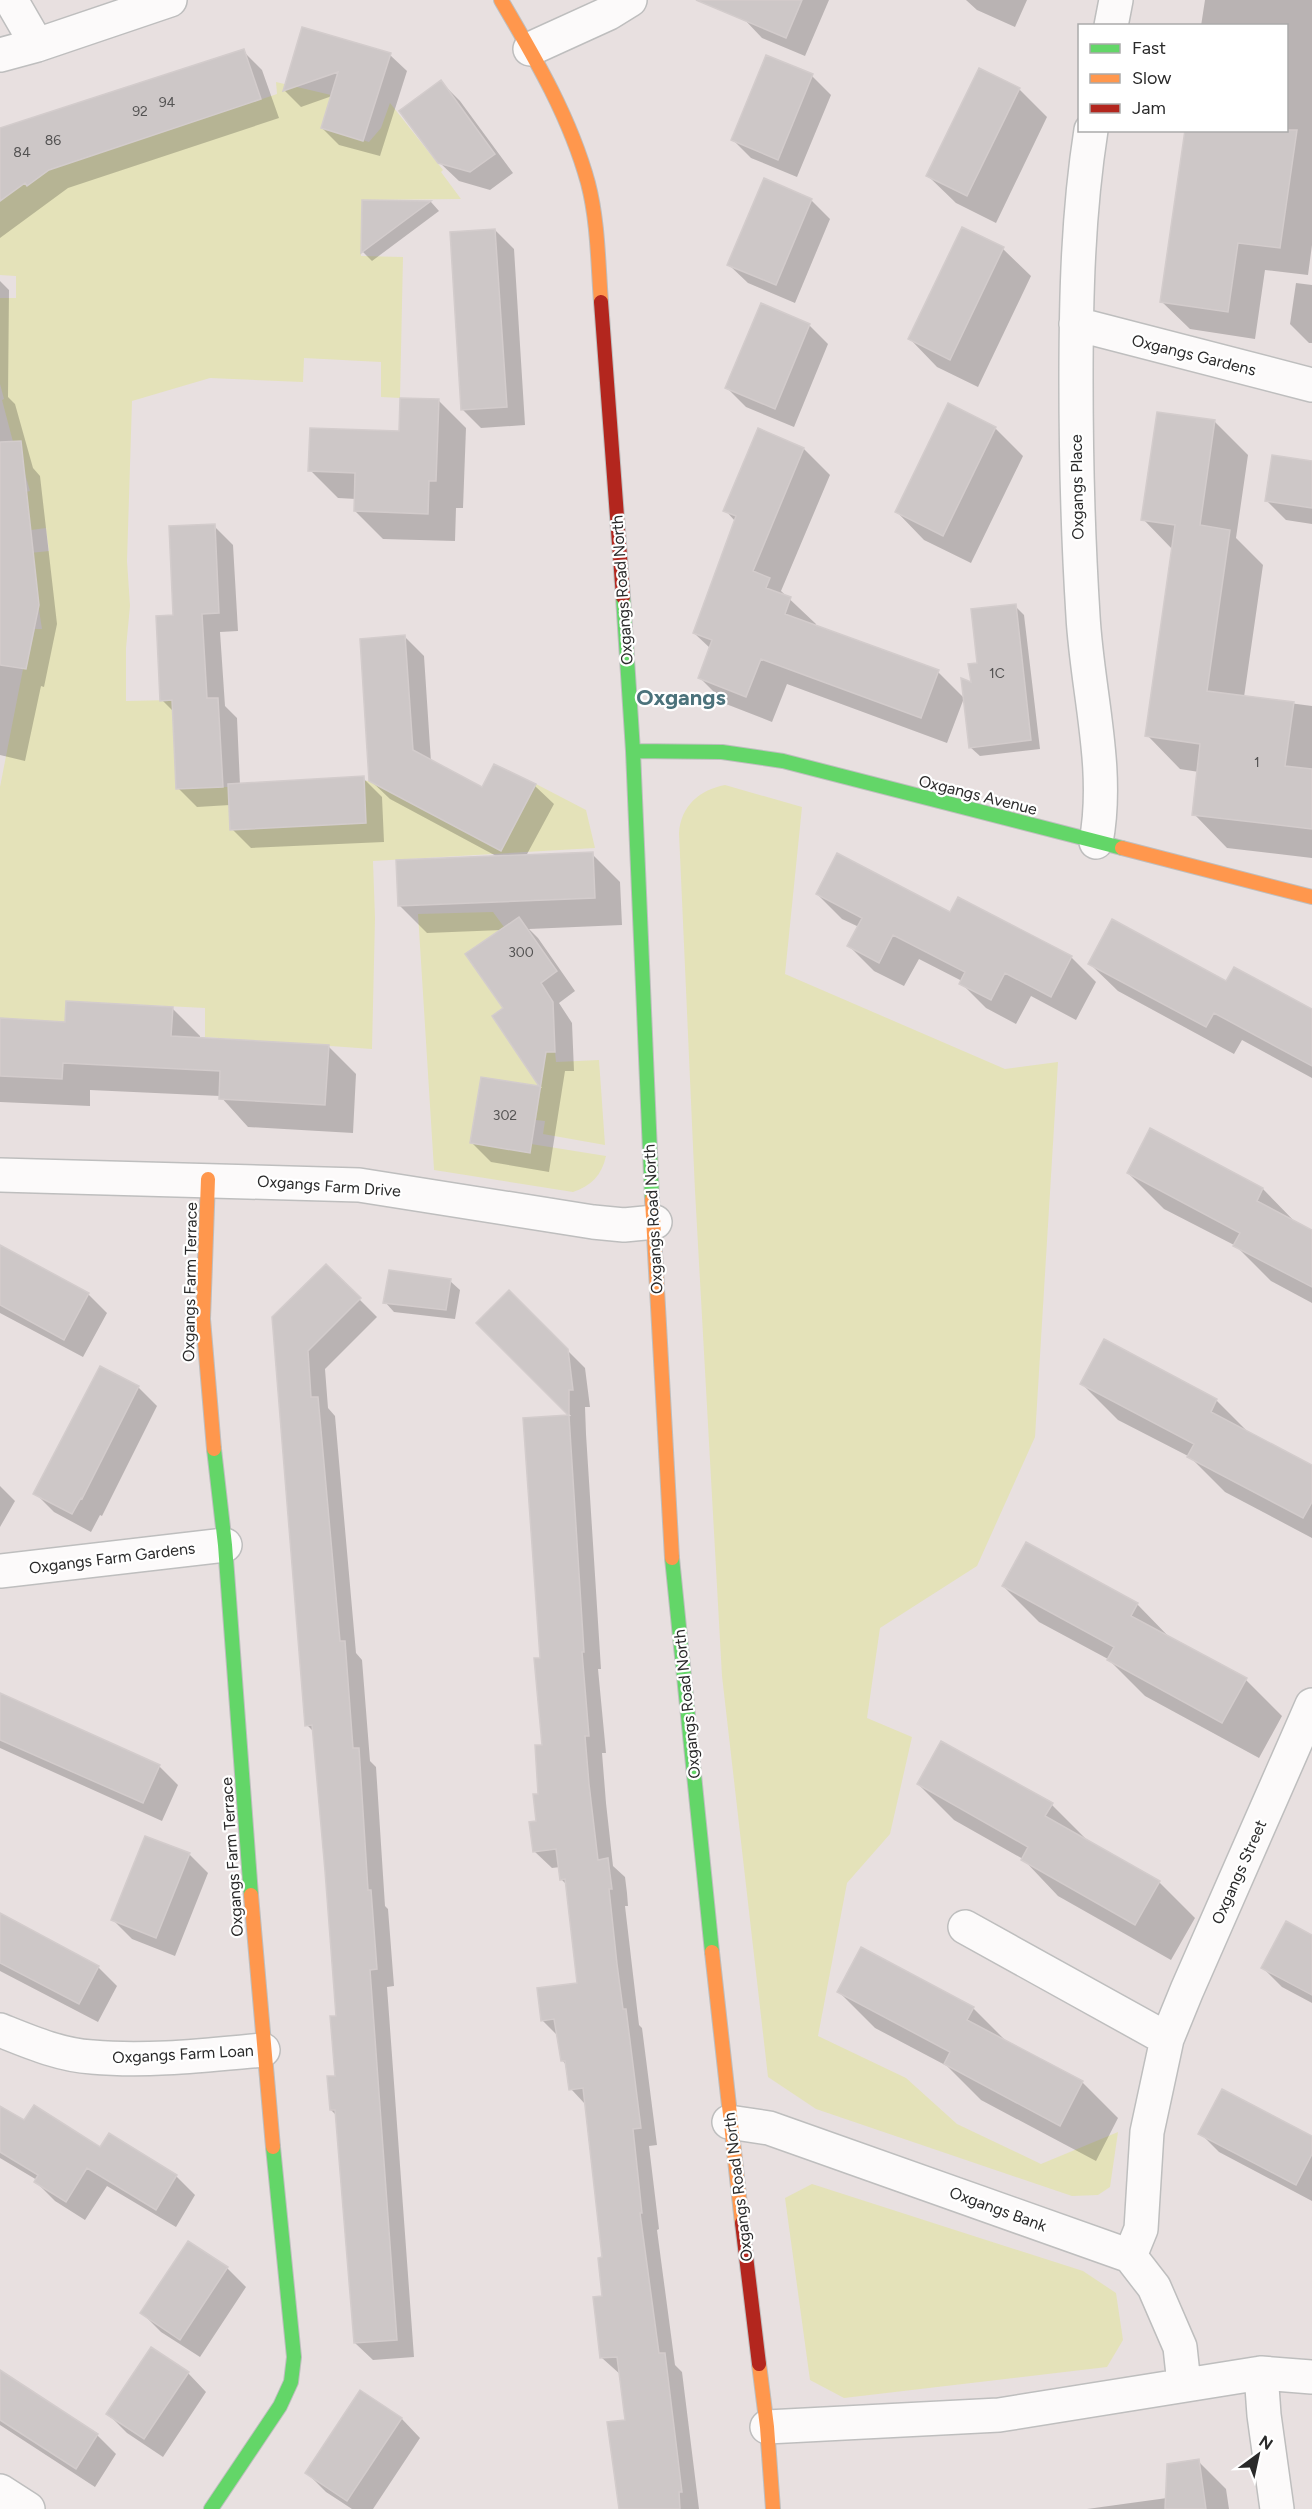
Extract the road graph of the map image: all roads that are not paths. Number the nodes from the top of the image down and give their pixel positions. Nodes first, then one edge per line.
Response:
1 (11, 0) edge
2 (170, 0) edge
3 (501, 0) edge
4 (630, 0) edge
5 (1116, 0) edge
6 (1111, 24) edge
7 (37, 45) junction
8 (530, 49) junction
9 (0, 55) edge
10 (1091, 132) edge
11 (1076, 324) junction
12 (1312, 386) edge
13 (633, 751) junction
14 (1096, 842) junction
15 (1312, 897) edge
16 (0, 1175) edge
17 (208, 1179) junction
18 (655, 1222) junction
19 (225, 1545) junction
20 (0, 1571) edge
21 (1312, 1706) edge
22 (964, 1927) dead end
23 (0, 2030) edge
24 (1167, 2039) junction
25 (263, 2050) junction
26 (729, 2122) junction
27 (1130, 2256) junction
28 (1261, 2373) junction
29 (1312, 2377) edge
30 (1184, 2384) junction
31 (767, 2427) junction
32 (0, 2491) edge
33 (28, 2509) edge
34 (211, 2509) edge
35 (773, 2509) edge
36 (1277, 2509) edge

1 - 7 street
2 - 7 street
3 - 8 street, Oxgangs Road North
4 - 8 street
5 - 6 street
7 - 9 street
8 - 13 street, Oxgangs Road North
10 - 11 street, Oxgangs Place
11 - 12 street, Oxgangs Gardens
11 - 14 street, Oxgangs Place
13 - 14 street, Oxgangs Avenue
13 - 18 street, Oxgangs Road North
14 - 15 street, Oxgangs Avenue
16 - 17 street, Oxgangs Farm Drive
17 - 18 street, Oxgangs Farm Drive
17 - 19 street, Oxgangs Farm Terrace
18 - 26 street, Oxgangs Road North
19 - 20 street, Oxgangs Farm Gardens
19 - 25 street, Oxgangs Farm Terrace
21 - 24 street, Oxgangs Street
22 - 24 street
23 - 25 street, Oxgangs Farm Loan
24 - 27 street, Oxgangs Street
25 - 34 street, Oxgangs Farm Terrace
26 - 27 street, Oxgangs Bank
26 - 31 street, Oxgangs Road North
27 - 30 street
28 - 29 street
28 - 30 street
28 - 36 street
30 - 31 street
31 - 35 street, Oxgangs Road North
32 - 33 street

